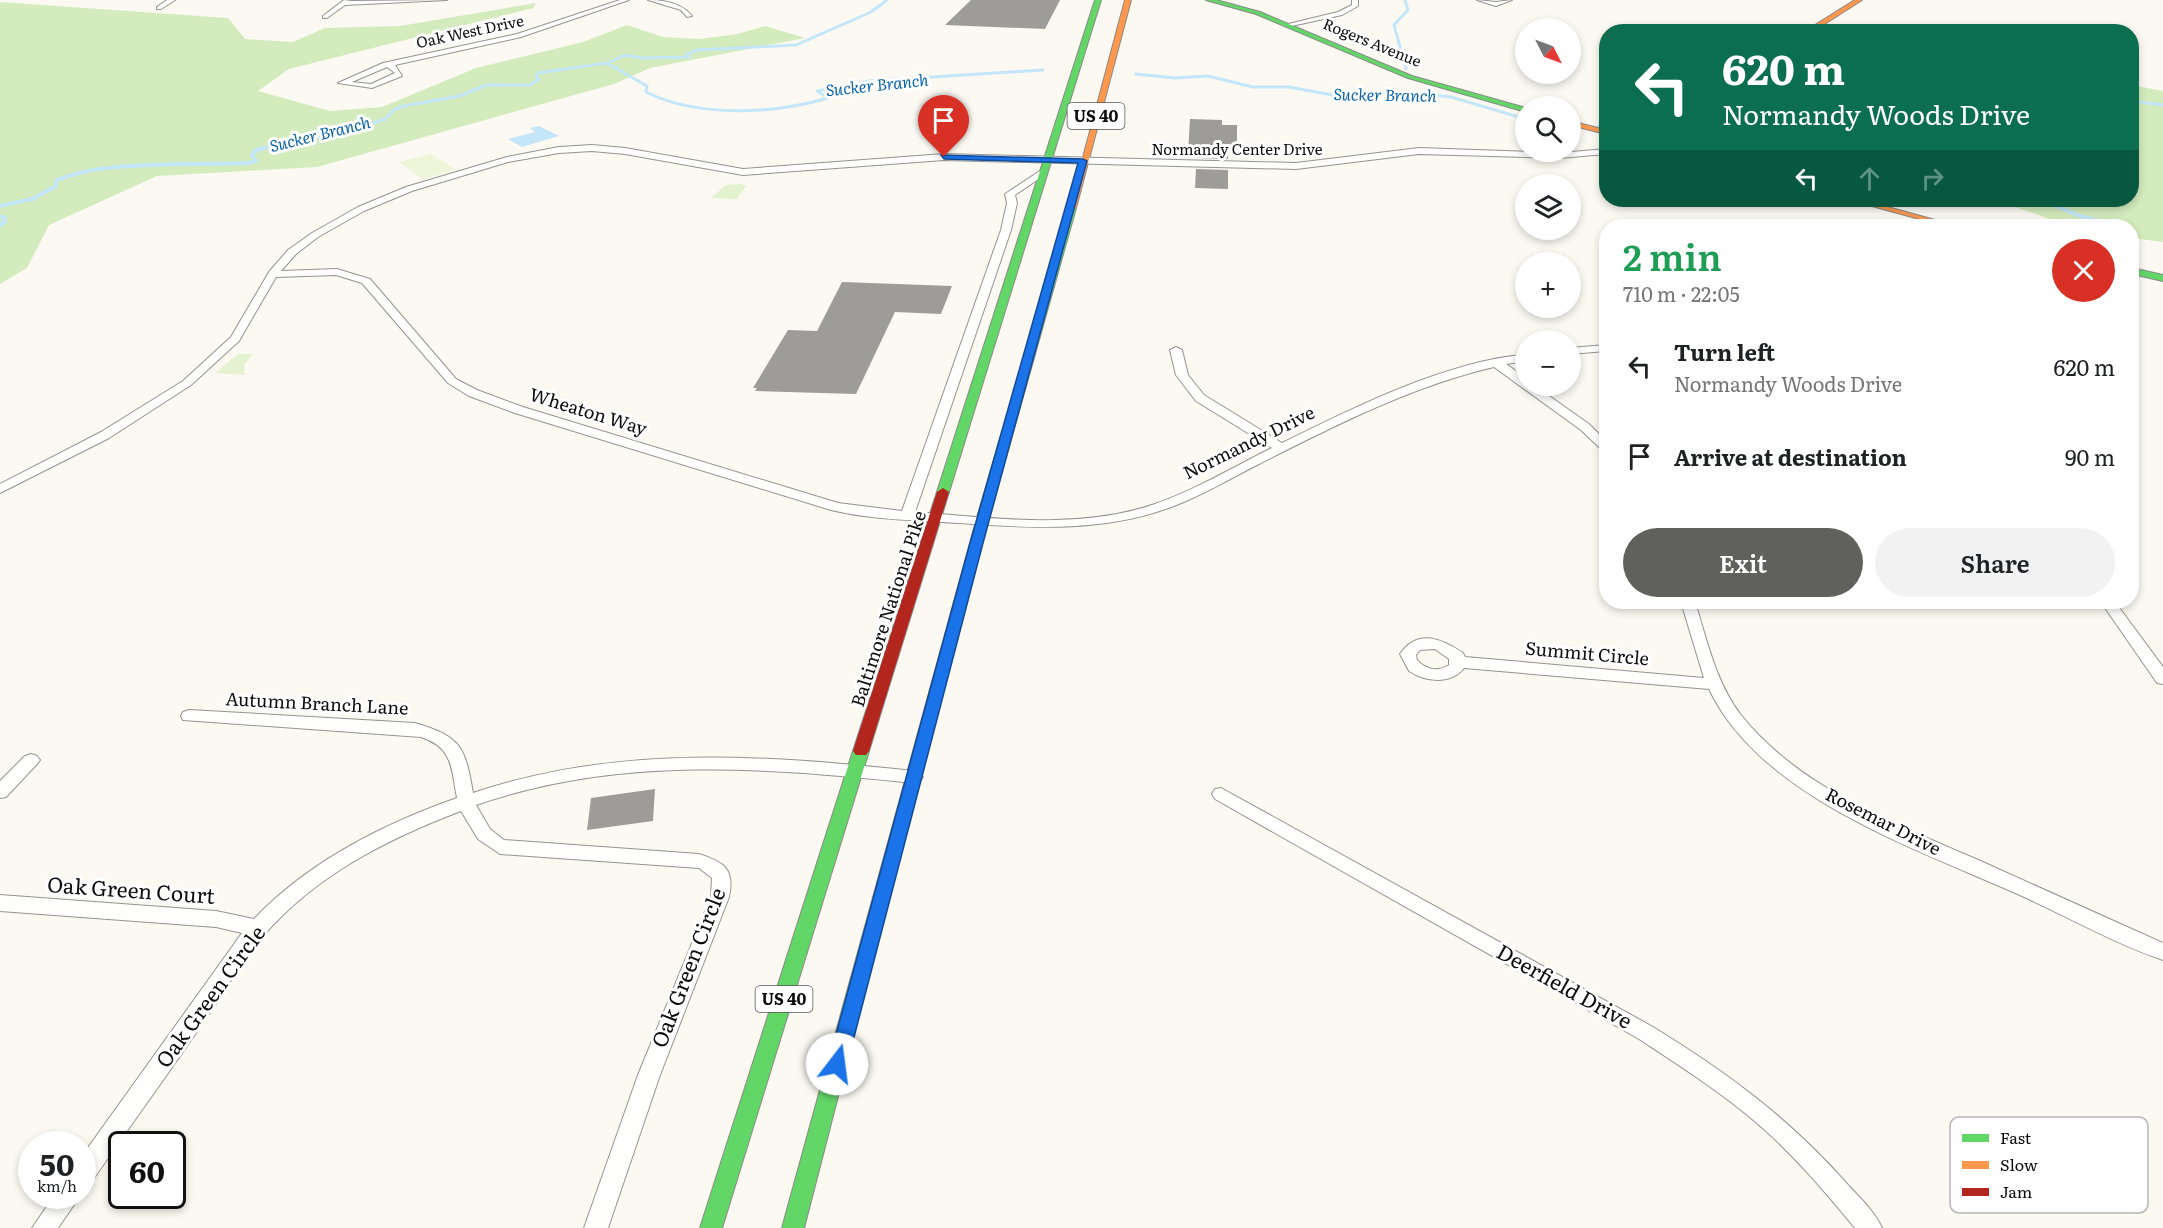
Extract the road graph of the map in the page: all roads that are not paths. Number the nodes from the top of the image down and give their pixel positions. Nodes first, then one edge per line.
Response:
1 (172, 0) edge
2 (444, 0) edge
3 (626, 0) edge
4 (651, 0) edge
5 (1098, 0) edge
6 (1128, 0) edge
7 (1209, 0) edge
8 (1355, 0) edge
9 (1480, 0) edge
10 (1509, 0) edge
11 (1859, 0) edge
12 (346, 2) edge
13 (159, 8) dead end
14 (689, 15) dead end
15 (325, 17) dead end
16 (1820, 24) edge
17 (1287, 25) junction
18 (386, 65) junction
19 (1515, 107) edge
20 (1581, 126) edge
21 (1599, 130) edge
22 (1599, 152) edge
23 (1083, 161) junction
24 (1045, 166) junction
25 (1881, 207) edge
26 (1926, 219) edge
27 (2139, 273) edge
28 (273, 274) junction
29 (2163, 278) edge
30 (1599, 349) edge
31 (1176, 350) dead end
32 (1581, 350) edge
33 (1515, 359) edge
34 (1495, 362) junction
35 (1515, 376) edge
36 (1542, 396) edge
37 (1599, 440) edge
38 (1282, 448) junction
39 (0, 489) edge
40 (907, 516) junction
41 (937, 518) junction
42 (982, 521) junction
43 (1690, 609) edge
44 (2113, 609) edge
45 (1458, 662) dead end
46 (2163, 679) edge
47 (1713, 684) junction
48 (189, 716) dead end
49 (31, 760) dead end
50 (856, 771) junction
51 (914, 777) junction
52 (0, 792) edge
53 (1221, 794) dead end
54 (465, 802) junction
55 (0, 903) edge
56 (257, 928) junction
57 (2163, 952) edge
58 (96, 1156) edge
59 (58, 1209) edge
60 (44, 1228) edge
61 (596, 1228) edge
62 (711, 1228) edge
63 (793, 1228) edge
64 (1870, 1228) edge

1 - 13 street
2 - 12 street
3 - 18 street, Oak West Drive
4 - 14 street
5 - 24 main road, Baltimore National Pike / US 40
6 - 23 main road, US 40
7 - 17 main road, Rogers Avenue
8 - 17 street
9 - 10 street
11 - 16 main road
12 - 15 street
17 - 19 main road, Rogers Avenue
18 - 18 street, Oak West Drive
20 - 21 main road
22 - 23 street, Normandy Center Drive
23 - 24 street, Normandy Center Drive
23 - 42 main road, US 40
24 - 28 street, Normandy Center Drive
24 - 40 street
24 - 41 main road, Baltimore National Pike / US 40
25 - 26 main road
27 - 29 main road
28 - 39 street, Normandy Center Drive
28 - 40 street, Wheaton Way
30 - 32 street
31 - 38 street
33 - 34 street, Normandy Drive
34 - 35 street
34 - 38 street, Normandy Drive
36 - 37 street
38 - 42 street, Normandy Drive
40 - 41 street, Wheaton Way
41 - 42 street, Normandy Drive
41 - 50 main road, Baltimore National Pike / US 40
42 - 51 main road, US 40
43 - 47 street, Rosemar Drive
44 - 46 street
45 - 47 street, Summit Circle
47 - 57 street, Rosemar Drive
48 - 54 street, Autumn Branch Lane
49 - 52 street
50 - 51 street, Oak Green Circle
50 - 54 street, Oak Green Circle
50 - 62 main road, Baltimore National Pike / US 40
51 - 63 main road, US 40
53 - 64 street, Deerfield Drive
54 - 56 street, Oak Green Circle
54 - 61 street, Oak Green Circle
55 - 56 street, Oak Green Court
56 - 58 street, Oak Green Circle
59 - 60 street

